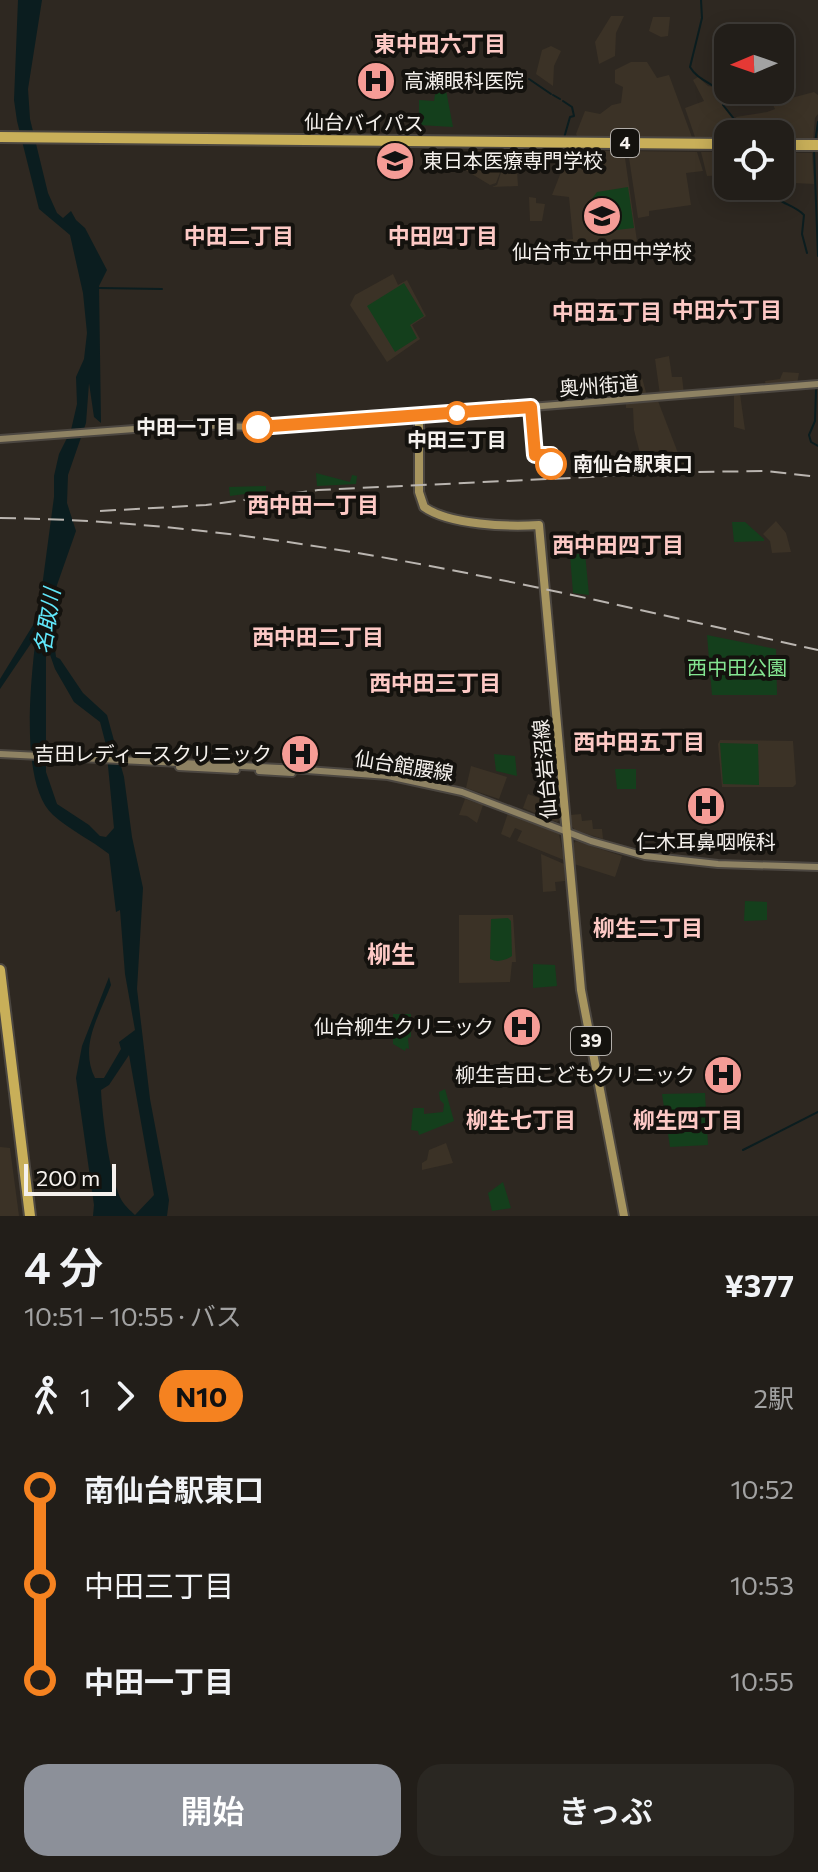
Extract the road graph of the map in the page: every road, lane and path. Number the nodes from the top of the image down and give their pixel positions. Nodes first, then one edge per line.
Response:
1 (0, 138) edge
2 (714, 146) edge
3 (794, 147) edge
4 (816, 147) edge
5 (818, 384) edge
6 (533, 409) junction
7 (419, 416) junction
8 (0, 439) edge
9 (535, 455) dead end
10 (0, 756) edge
11 (567, 832) junction
12 (818, 867) edge
13 (0, 970) edge
14 (0, 1011) edge
15 (28, 1216) edge
16 (624, 1216) edge

1 - 2 highway, 仙台バイパス / 4
3 - 4 highway
5 - 6 main road, 奥州街道
6 - 7 main road, 奥州街道
6 - 9 main road
7 - 8 main road, 奥州街道
7 - 11 main road, 仙台岩沼線 / 39
10 - 11 main road, 仙台館腰線
11 - 12 main road, 仙台館腰線
11 - 16 main road, 仙台岩沼線 / 39
13 - 15 highway
14 - 15 highway

